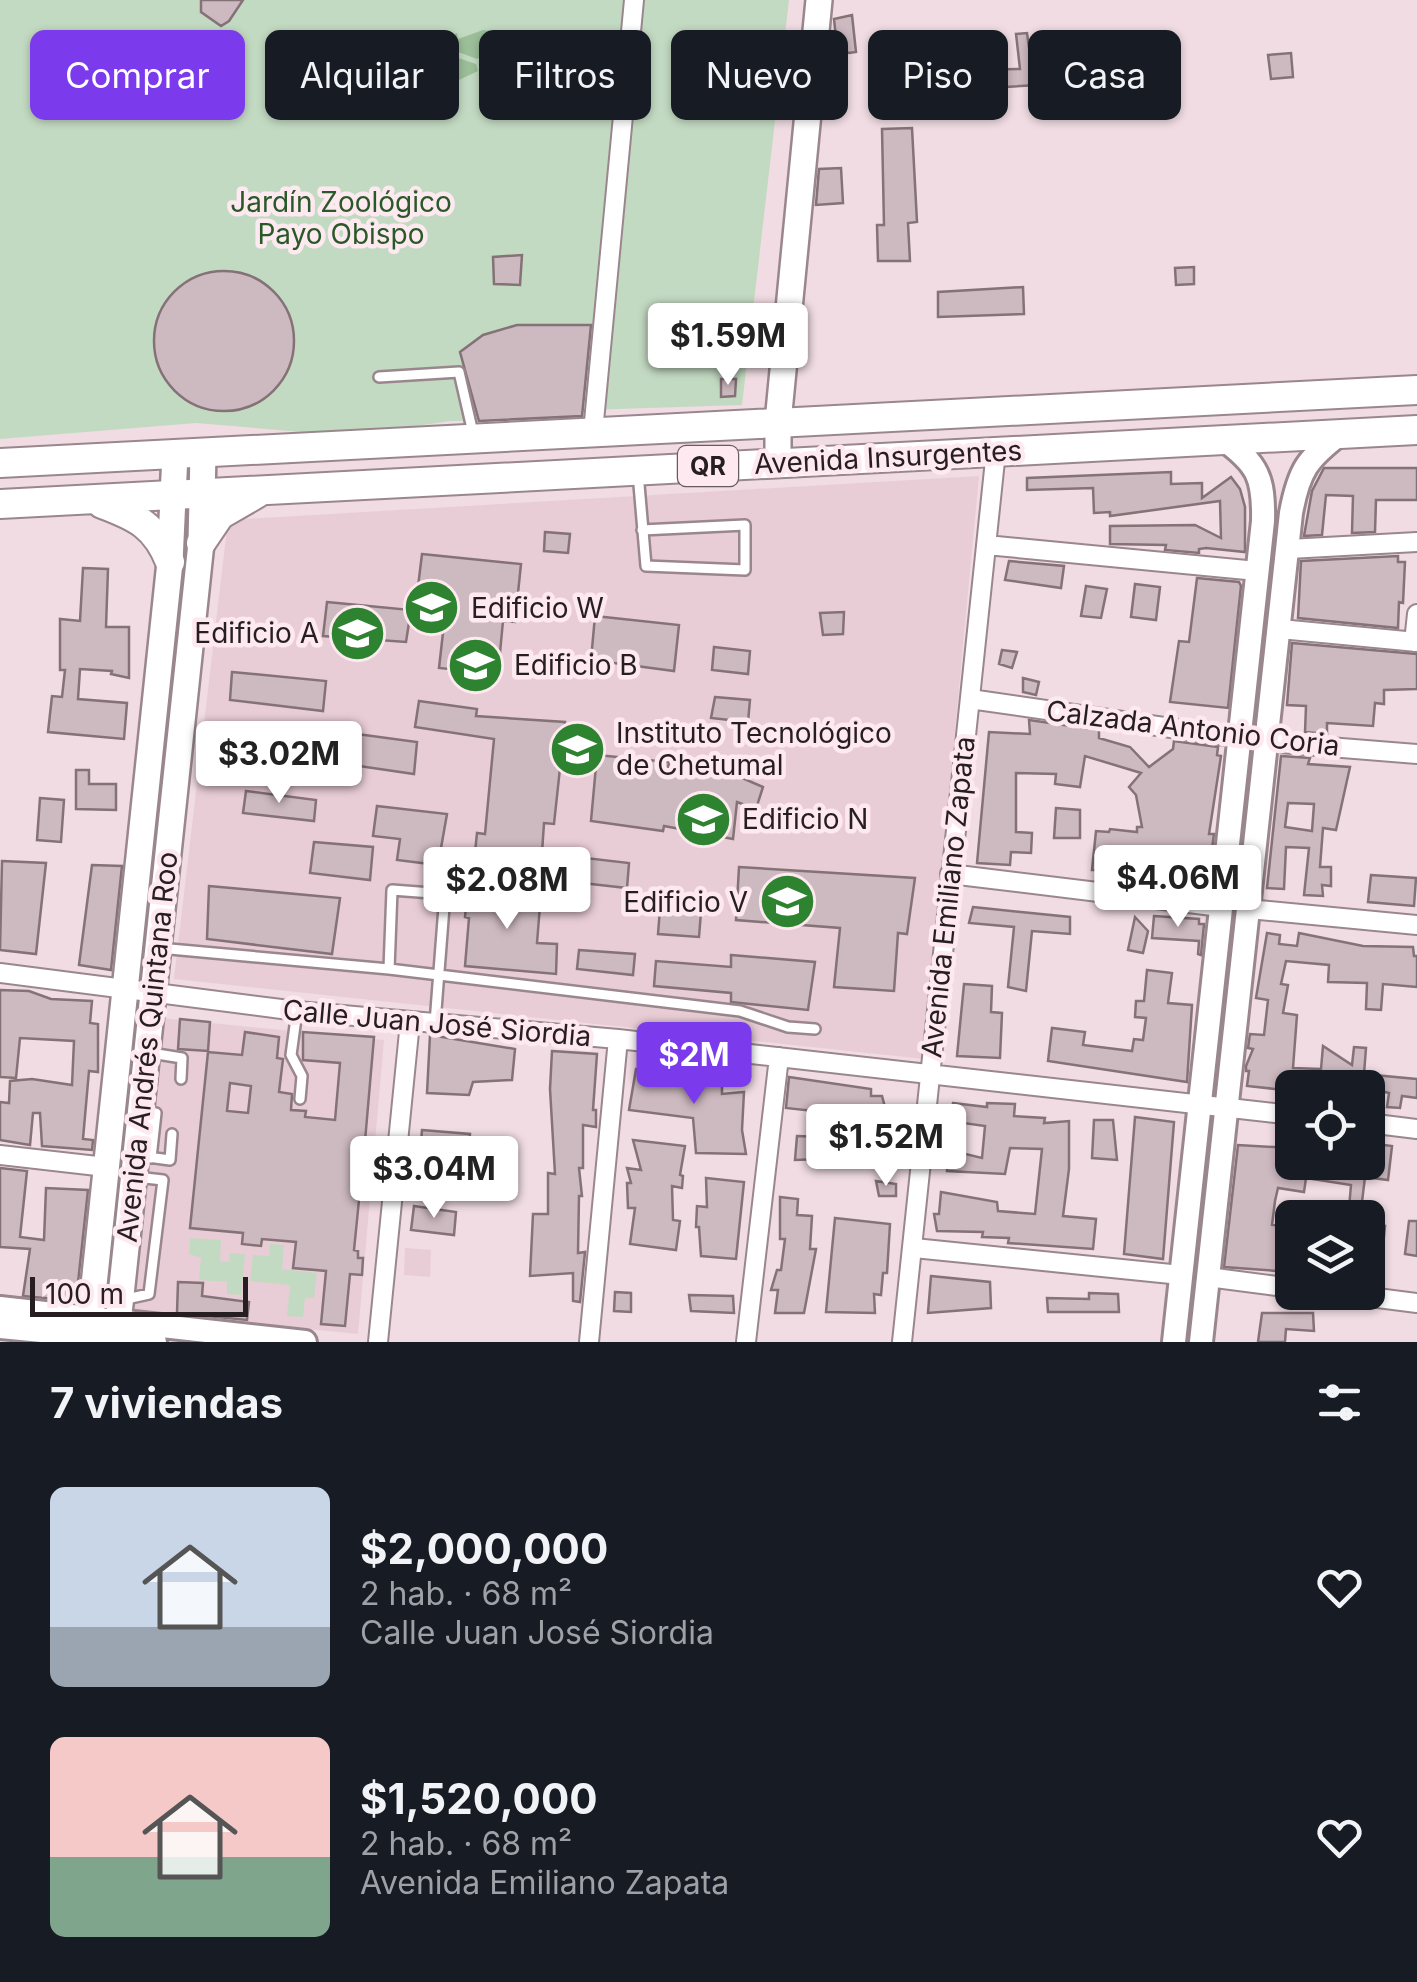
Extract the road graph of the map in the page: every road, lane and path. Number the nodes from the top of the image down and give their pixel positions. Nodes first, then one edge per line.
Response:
1 (634, 0) edge
2 (819, 0) edge
3 (379, 377) dead end
4 (1417, 390) edge
5 (1118, 405) junction
6 (933, 414) junction
7 (778, 422) junction
8 (1417, 430) edge
9 (593, 432) junction
10 (1341, 433) junction
11 (474, 438) junction
12 (1223, 439) junction
13 (1120, 445) junction
14 (287, 448) junction
15 (996, 452) junction
16 (189, 453) junction
17 (936, 454) junction
18 (778, 462) junction
19 (0, 463) edge
20 (638, 470) junction
21 (278, 489) junction
22 (189, 494) junction
23 (92, 500) junction
24 (0, 504) edge
25 (642, 530) junction
26 (1417, 542) edge
27 (201, 543) junction
28 (986, 545) junction
29 (1289, 549) junction
30 (170, 562) junction
31 (1257, 572) junction
32 (1417, 614) edge
33 (1280, 629) junction
34 (1416, 642) edge
35 (970, 699) junction
36 (1239, 736) junction
37 (1268, 742) junction
38 (1417, 754) edge
39 (950, 874) junction
40 (1221, 907) junction
41 (1249, 909) junction
42 (1417, 925) edge
43 (158, 948) junction
44 (389, 970) junction
45 (0, 973) edge
46 (439, 975) junction
47 (125, 991) junction
48 (153, 994) junction
49 (297, 1011) junction
50 (410, 1022) junction
51 (435, 1024) junction
52 (816, 1029) dead end
53 (618, 1039) junction
54 (147, 1052) junction
55 (778, 1057) junction
56 (930, 1073) junction
57 (180, 1079) dead end
58 (300, 1099) dead end
59 (1200, 1103) junction
60 (1227, 1108) junction
61 (1275, 1113) edge
62 (1385, 1125) edge
63 (1417, 1128) edge
64 (172, 1134) dead end
65 (0, 1155) edge
66 (140, 1164) junction
67 (106, 1167) junction
68 (914, 1248) junction
69 (1181, 1274) junction
70 (1208, 1277) junction
71 (1275, 1286) edge
72 (1385, 1299) edge
73 (1417, 1303) edge
74 (0, 1308) edge
75 (118, 1325) edge
76 (0, 1327) edge
77 (89, 1332) edge
78 (155, 1342) edge
79 (305, 1342) edge
80 (378, 1342) edge
81 (589, 1342) edge
82 (746, 1342) edge
83 (902, 1342) edge
84 (1174, 1342) edge
85 (1200, 1342) edge

1 - 9 street
2 - 7 main road
3 - 11 lane
4 - 5 main road, Avenida Insurgentes / QR
5 - 6 main road, Avenida Insurgentes / QR
5 - 13 main road
6 - 7 main road, Avenida Insurgentes / QR
6 - 17 main road
7 - 9 main road, Avenida Insurgentes / QR
7 - 18 main road
8 - 10 main road, Avenida Insurgentes / QR
9 - 11 main road, Avenida Insurgentes / QR
10 - 12 main road, Avenida Insurgentes / QR
10 - 29 street
11 - 14 main road, Avenida Insurgentes / QR
12 - 13 main road, Avenida Insurgentes / QR
12 - 31 street
13 - 15 main road, Avenida Insurgentes / QR
14 - 16 main road, Avenida Insurgentes / QR
14 - 21 main road
15 - 17 main road, Avenida Insurgentes / QR
15 - 28 street, Avenida Emiliano Zapata
16 - 19 main road, Avenida Insurgentes / QR
16 - 22 main road, Avenida Andrés Quintana Roo
17 - 18 main road, Avenida Insurgentes / QR
18 - 20 main road, Avenida Insurgentes / QR
20 - 21 main road, Avenida Insurgentes / QR
20 - 25 lane
21 - 22 main road, Avenida Insurgentes / QR
21 - 27 main road
22 - 23 main road, Avenida Insurgentes / QR
22 - 27 main road, Avenida Andrés Quintana Roo
22 - 30 main road, Avenida Andrés Quintana Roo
23 - 24 main road, Avenida Insurgentes / QR
23 - 30 main road
25 - 25 lane
26 - 29 street
27 - 43 main road, Avenida Andrés Quintana Roo
28 - 31 street
28 - 35 street, Avenida Emiliano Zapata
29 - 33 street
30 - 47 main road, Avenida Andrés Quintana Roo
31 - 36 street
32 - 34 street
33 - 34 street
33 - 37 street
35 - 36 street, Calzada Antonio Coria
35 - 39 street, Avenida Emiliano Zapata
36 - 37 street, Calzada Antonio Coria
36 - 40 street
37 - 38 street, Calzada Antonio Coria
37 - 41 street
39 - 40 street
39 - 56 street, Avenida Emiliano Zapata
40 - 59 street
41 - 42 street
41 - 60 street
43 - 44 lane
43 - 48 main road, Avenida Andrés Quintana Roo
44 - 46 lane
44 - 46 lane
45 - 47 street, Calle Juan José Siordia
46 - 51 lane
46 - 52 lane
47 - 48 street, Calle Juan José Siordia
47 - 67 main road, Avenida Andrés Quintana Roo
48 - 49 street, Calle Juan José Siordia
48 - 54 main road, Avenida Andrés Quintana Roo
49 - 50 street, Calle Juan José Siordia
49 - 58 lane
50 - 51 street, Calle Juan José Siordia
50 - 80 street
51 - 53 street, Calle Juan José Siordia
53 - 55 street, Calle Juan José Siordia
53 - 81 street
54 - 57 lane
54 - 66 main road, Avenida Andrés Quintana Roo
55 - 56 street, Calle Juan José Siordia
55 - 82 street
56 - 59 street, Calle Juan José Siordia
56 - 68 street, Avenida Emiliano Zapata
59 - 60 street, Calle Juan José Siordia
59 - 69 street
60 - 61 street, Calle Juan José Siordia
60 - 70 street
62 - 63 street
64 - 66 lane
65 - 67 street
66 - 75 main road, Avenida Andrés Quintana Roo
67 - 77 main road, Avenida Andrés Quintana Roo
68 - 69 street
68 - 83 street, Avenida Emiliano Zapata
69 - 84 street
70 - 71 street
70 - 85 street
72 - 73 street
74 - 77 street
75 - 77 street
75 - 78 street
75 - 79 street
76 - 77 street

